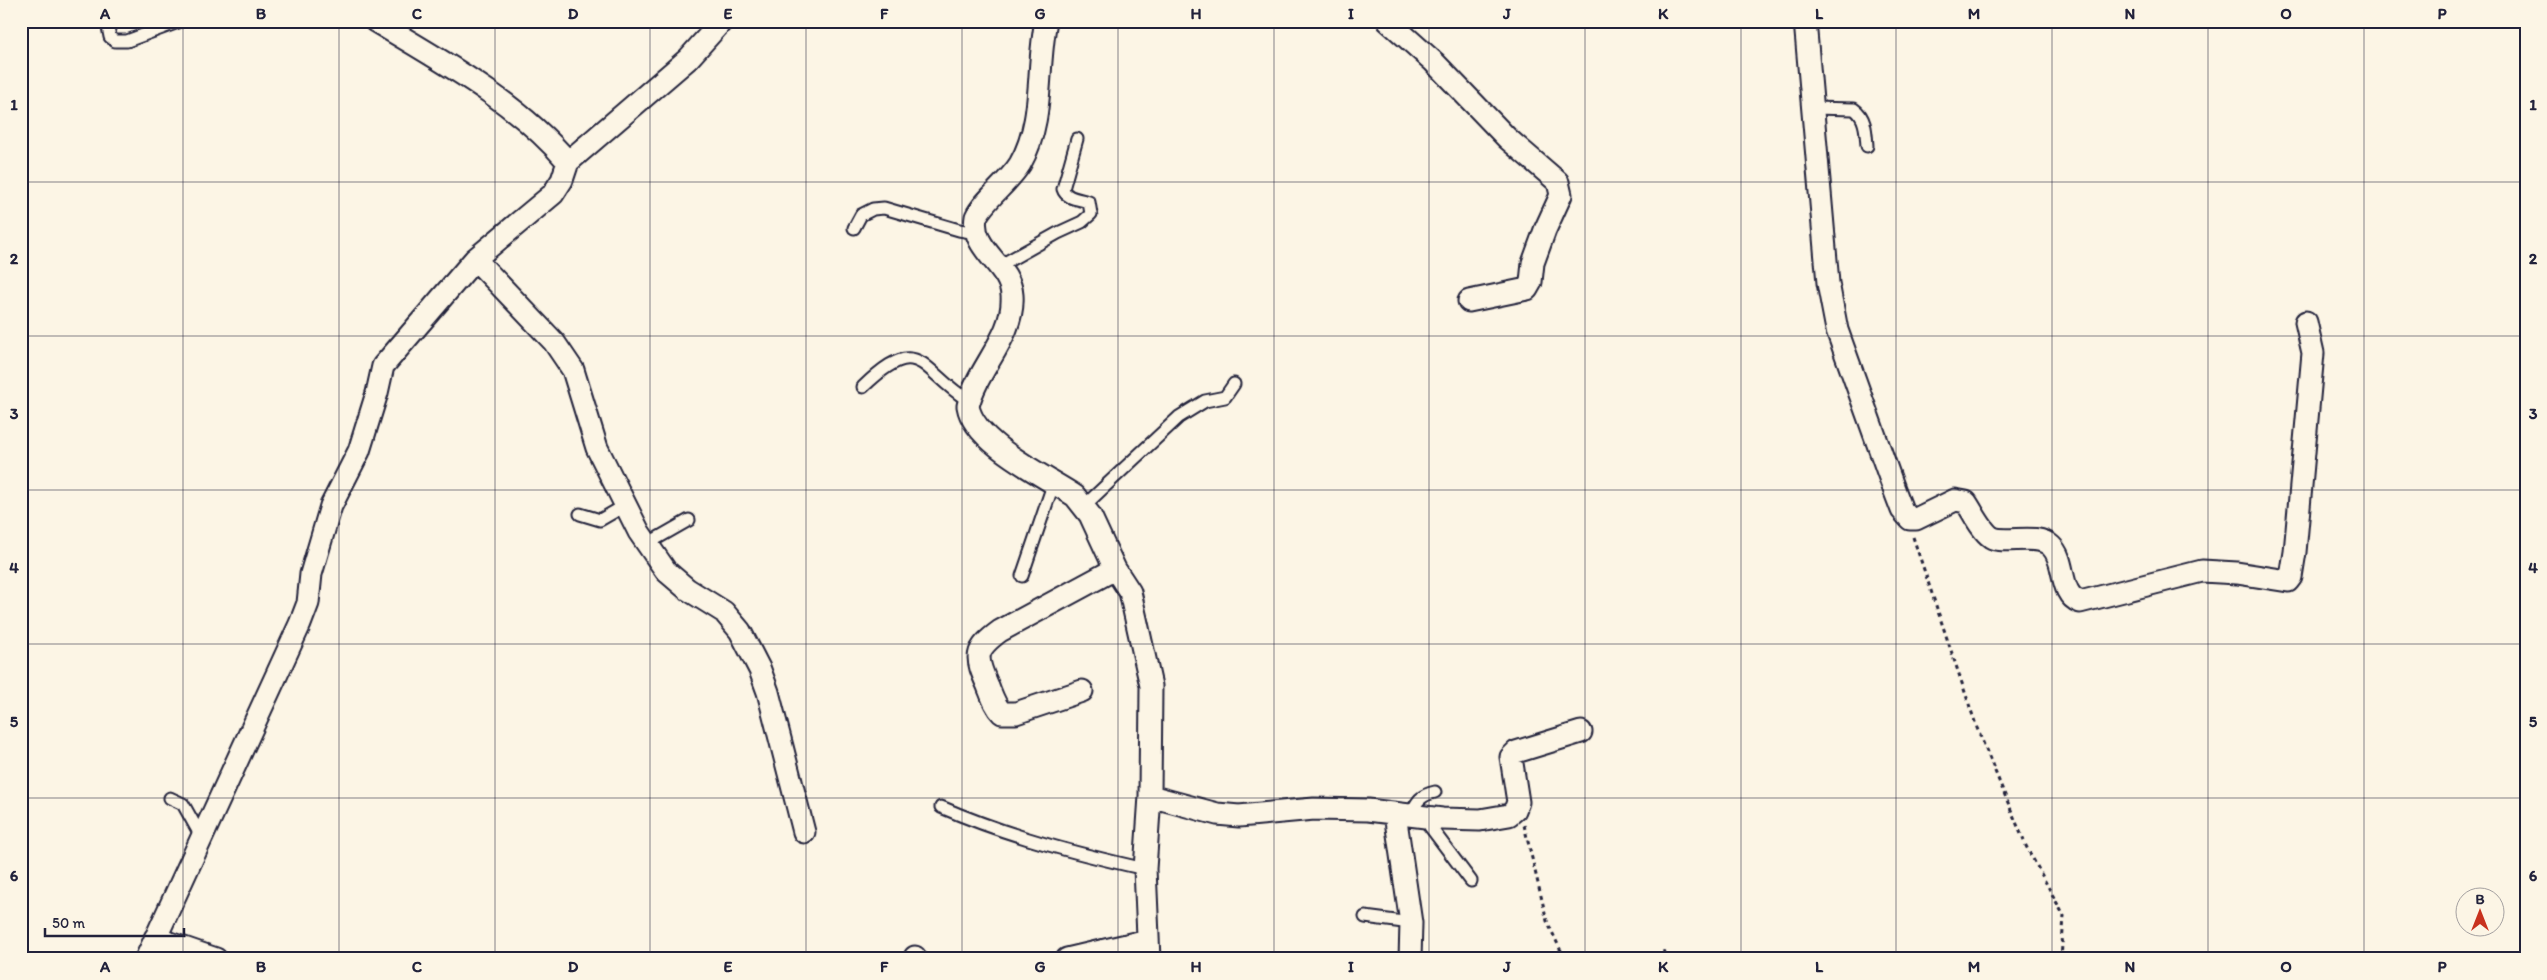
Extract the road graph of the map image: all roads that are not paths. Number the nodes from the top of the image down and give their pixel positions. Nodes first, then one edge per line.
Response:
1 (181, 21) edge
2 (375, 21) edge
3 (722, 21) edge
4 (1046, 21) edge
5 (1388, 21) edge
6 (1804, 21) edge
7 (107, 22) edge
8 (1813, 108) junction
9 (1077, 139) dead end
10 (1868, 146) dead end
11 (568, 162) junction
12 (854, 228) dead end
13 (977, 233) junction
14 (475, 259) junction
15 (999, 266) junction
16 (1469, 301) dead end
17 (2306, 322) dead end
18 (1234, 384) dead end
19 (863, 387) dead end
20 (969, 401) junction
21 (1054, 482) junction
22 (626, 505) junction
23 (1084, 506) junction
24 (580, 514) dead end
25 (689, 520) dead end
26 (647, 544) junction
27 (1115, 569) junction
28 (1022, 576) dead end
29 (1082, 691) dead end
30 (1581, 732) dead end
31 (1435, 792) dead end
32 (1150, 796) junction
33 (170, 798) dead end
34 (941, 807) dead end
35 (1409, 814) junction
36 (804, 832) dead end
37 (202, 839) junction
38 (1145, 869) junction
39 (1471, 880) dead end
40 (1365, 917) dead end
41 (1411, 923) junction
42 (155, 938) junction
43 (1148, 949) edge
44 (146, 959) edge
45 (216, 959) edge
46 (1067, 959) edge
47 (1410, 959) edge

1 - 7 lane
2 - 11 street
3 - 11 street
4 - 13 street
5 - 16 street
6 - 8 street
8 - 10 lane
8 - 17 street
9 - 15 lane
11 - 14 street
12 - 13 lane
13 - 15 street
14 - 22 street
14 - 37 street
15 - 20 street
18 - 23 lane
19 - 20 lane
20 - 21 street
21 - 23 street
21 - 28 lane
22 - 24 lane
22 - 26 street
23 - 27 street
25 - 26 lane
26 - 36 street
27 - 29 street
27 - 32 street
30 - 35 street
31 - 35 lane
32 - 35 street
32 - 38 street
33 - 37 lane
34 - 38 lane
35 - 39 lane
35 - 41 street
37 - 42 street
38 - 43 street
40 - 41 lane
41 - 47 street
42 - 44 street
42 - 45 street
43 - 46 street

